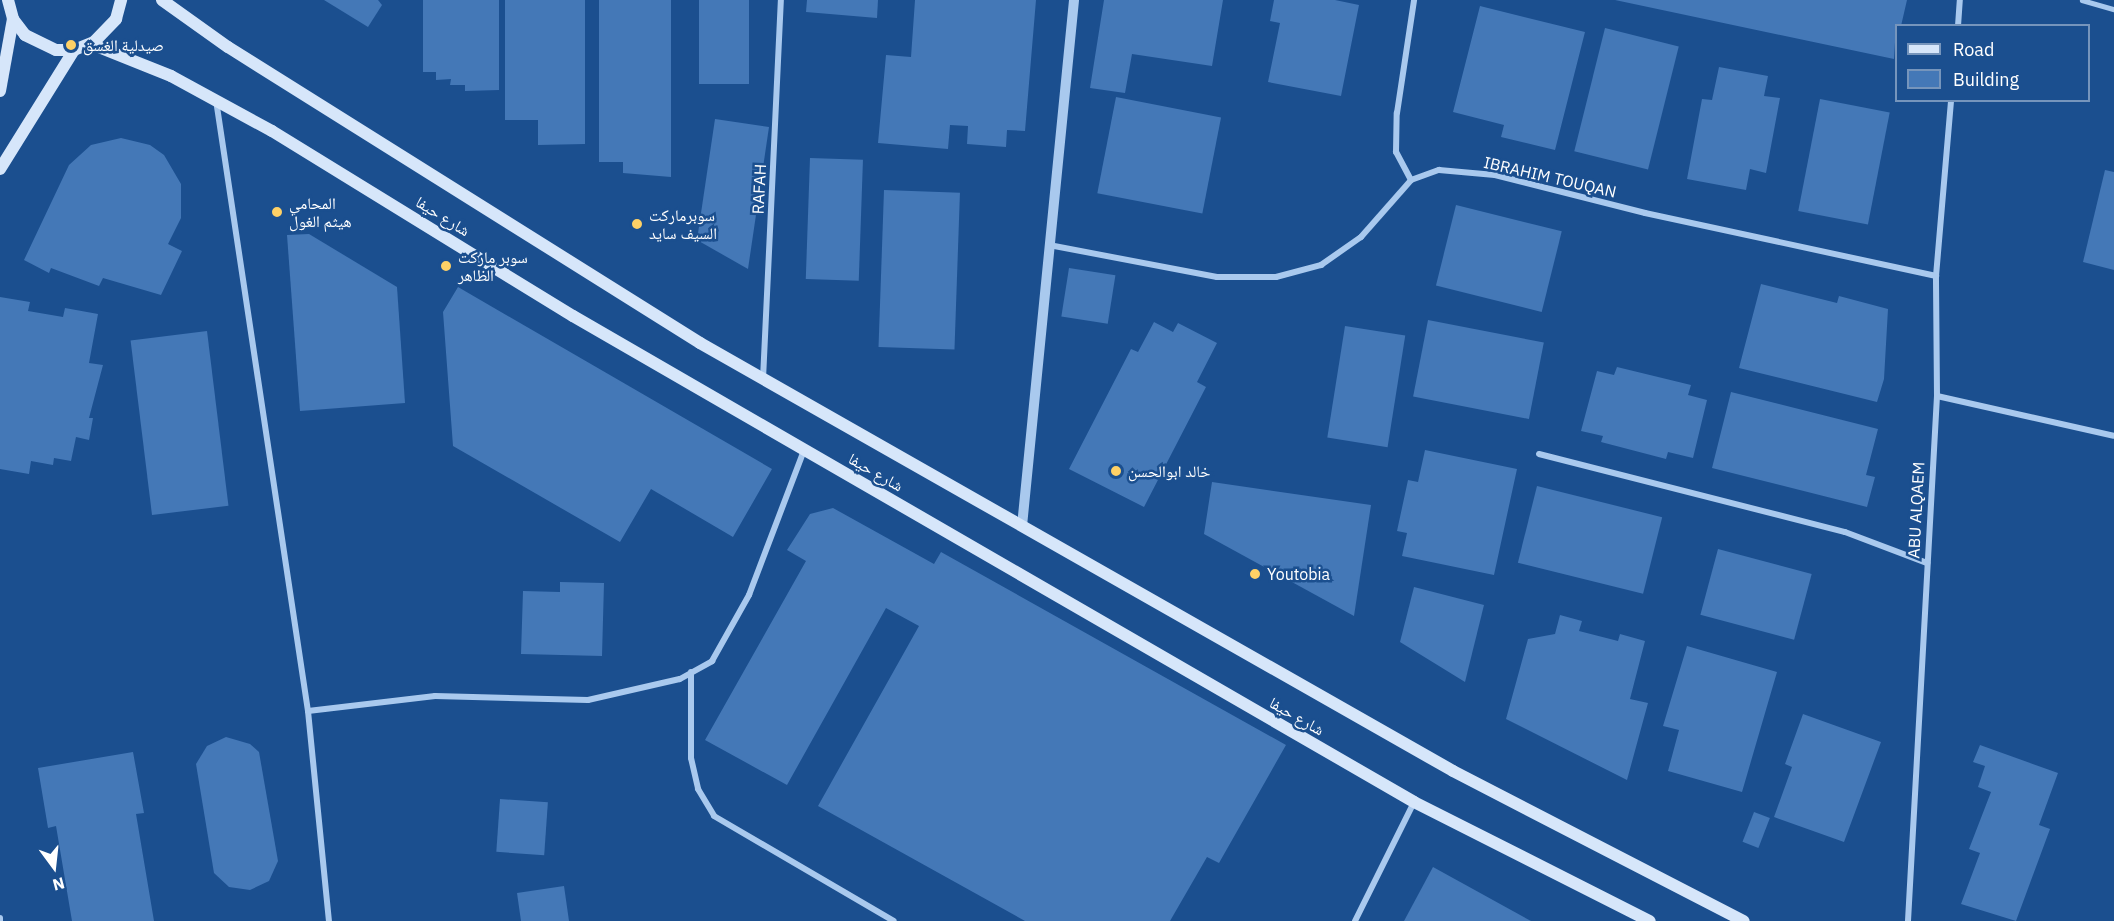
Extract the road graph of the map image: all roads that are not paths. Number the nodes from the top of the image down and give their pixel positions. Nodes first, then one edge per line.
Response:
1 (8, 0) edge
2 (121, 0) edge
3 (162, 0) edge
4 (781, 0) edge
5 (1074, 0) edge
6 (1414, 0) edge
7 (1960, 0) edge
8 (2082, 0) edge
9 (2114, 9) edge
10 (13, 19) junction
11 (1958, 24) edge
12 (91, 44) junction
13 (74, 50) junction
14 (0, 91) edge
15 (216, 100) junction
16 (1952, 102) edge
17 (0, 169) edge
18 (1411, 180) junction
19 (1049, 245) junction
20 (1936, 276) junction
21 (763, 380) junction
22 (1937, 396) junction
23 (2114, 436) edge
24 (804, 450) junction
25 (1539, 454) dead end
26 (1022, 526) junction
27 (1927, 563) junction
28 (691, 672) junction
29 (308, 711) junction
30 (1413, 802) junction
31 (329, 921) edge
32 (894, 921) edge
33 (1355, 921) edge
34 (1650, 921) edge
35 (1744, 921) edge
36 (1908, 921) edge

1 - 10 main road
2 - 12 main road
3 - 21 main road
4 - 21 street, RAFAH
5 - 19 street
6 - 18 street
7 - 11 street
8 - 9 lane
10 - 13 main road
10 - 14 main road
12 - 13 main road
12 - 15 main road, شارع حيفا
13 - 17 main road
15 - 24 main road, شارع حيفا
15 - 29 street
16 - 20 street, ABU ALQAEM
18 - 19 street, IBRAHIM TOUQAN
18 - 20 street, IBRAHIM TOUQAN
19 - 26 street
20 - 22 street, ABU ALQAEM
21 - 26 main road
22 - 23 street
22 - 27 street, ABU ALQAEM
24 - 28 street
24 - 30 main road, شارع حيفا
25 - 27 street
26 - 35 main road
27 - 36 street, ABU ALQAEM
28 - 29 street
28 - 32 street
29 - 31 street
30 - 33 street
30 - 34 main road, شارع حيفا

